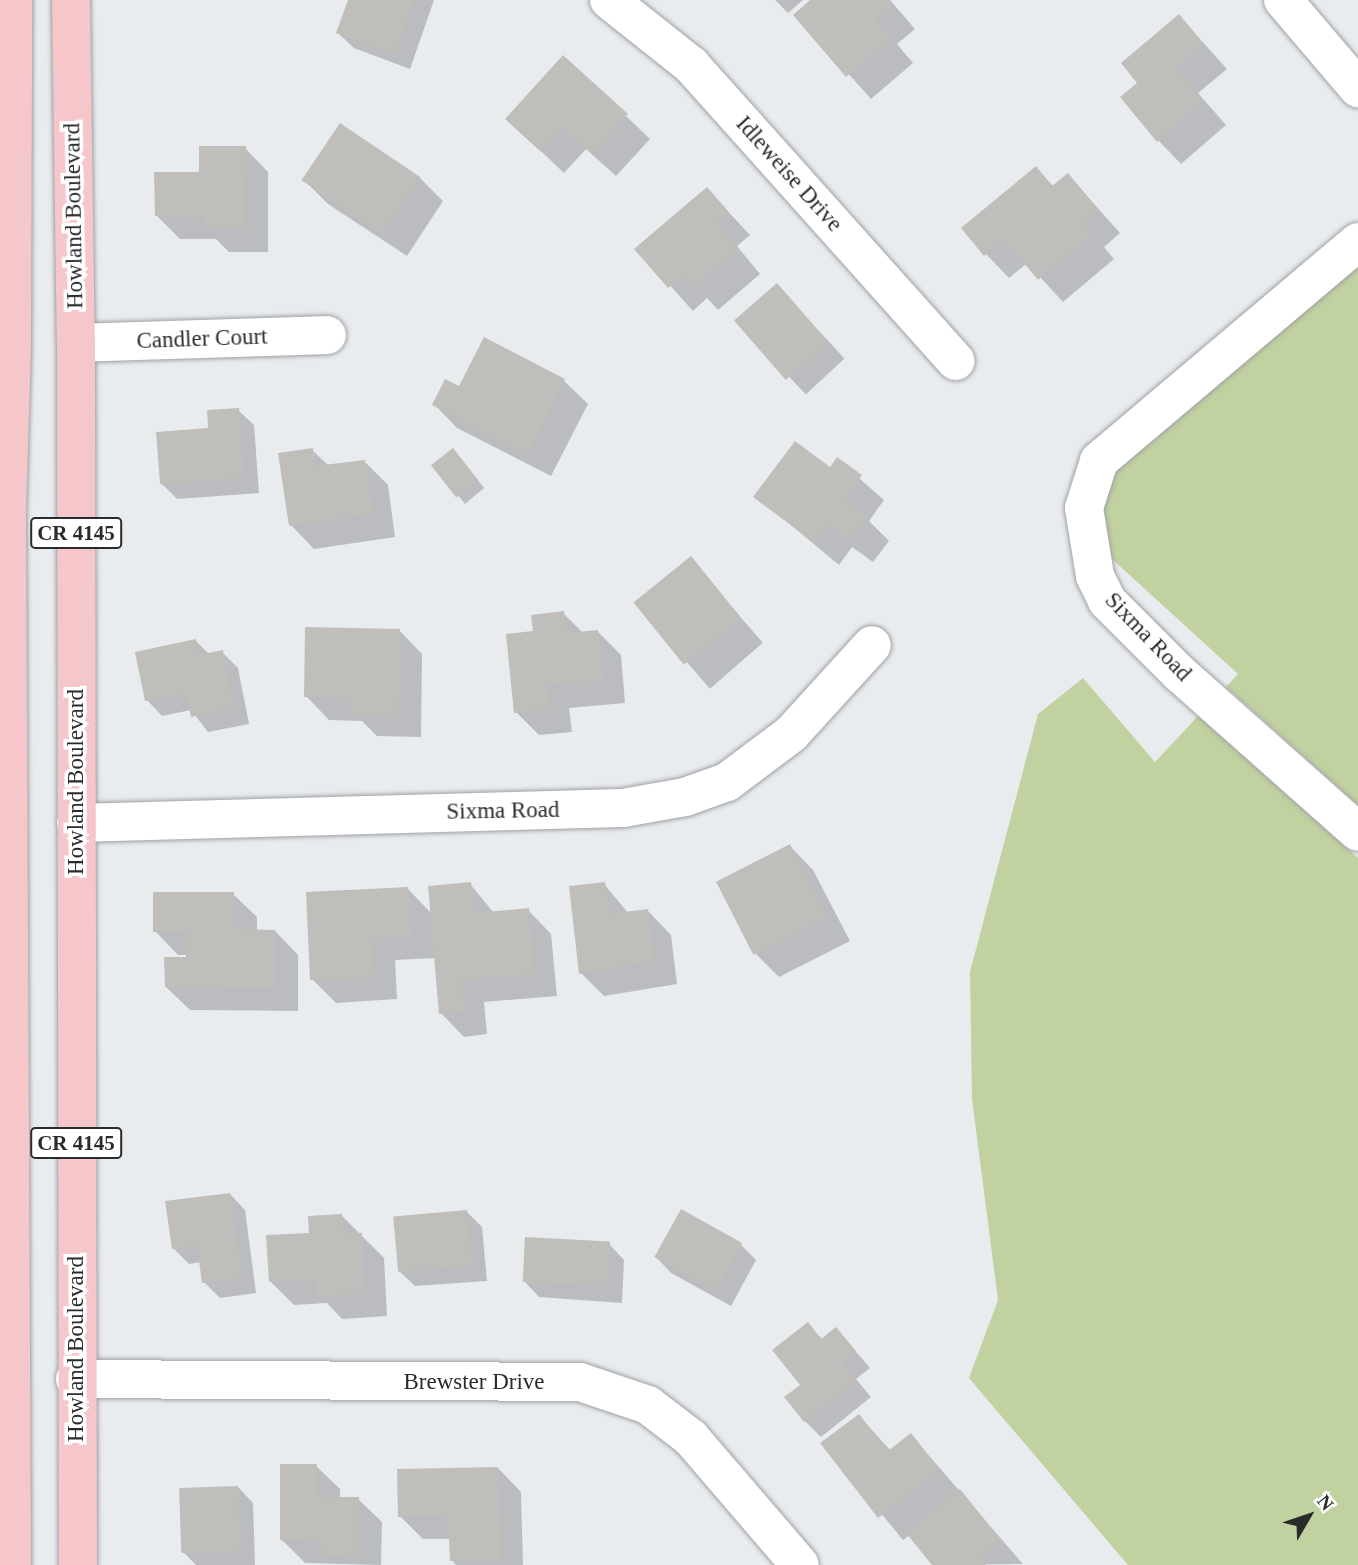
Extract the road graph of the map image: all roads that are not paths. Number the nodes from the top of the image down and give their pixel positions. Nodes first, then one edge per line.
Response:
1 (13, 0) edge
2 (71, 0) edge
3 (610, 0) edge
4 (1283, 0) edge
5 (1358, 88) edge
6 (1358, 242) edge
7 (327, 335) dead end
8 (76, 343) junction
9 (6, 346) edge
10 (956, 361) dead end
11 (872, 645) dead end
12 (76, 823) junction
13 (1358, 832) edge
14 (75, 1379) junction
15 (12, 1565) edge
16 (78, 1565) edge
17 (800, 1565) edge

1 - 9 main road, CR 4145
2 - 8 main road, Howland Boulevard / CR 4145
3 - 10 street, Idleweise Drive
4 - 5 street
6 - 13 street, Sixma Road
7 - 8 street, Candler Court
8 - 12 main road, Howland Boulevard / CR 4145
9 - 15 main road, CR 4145
11 - 12 street, Sixma Road
12 - 14 main road, Howland Boulevard / CR 4145
14 - 16 main road, Howland Boulevard / CR 4145
14 - 17 street, Brewster Drive

